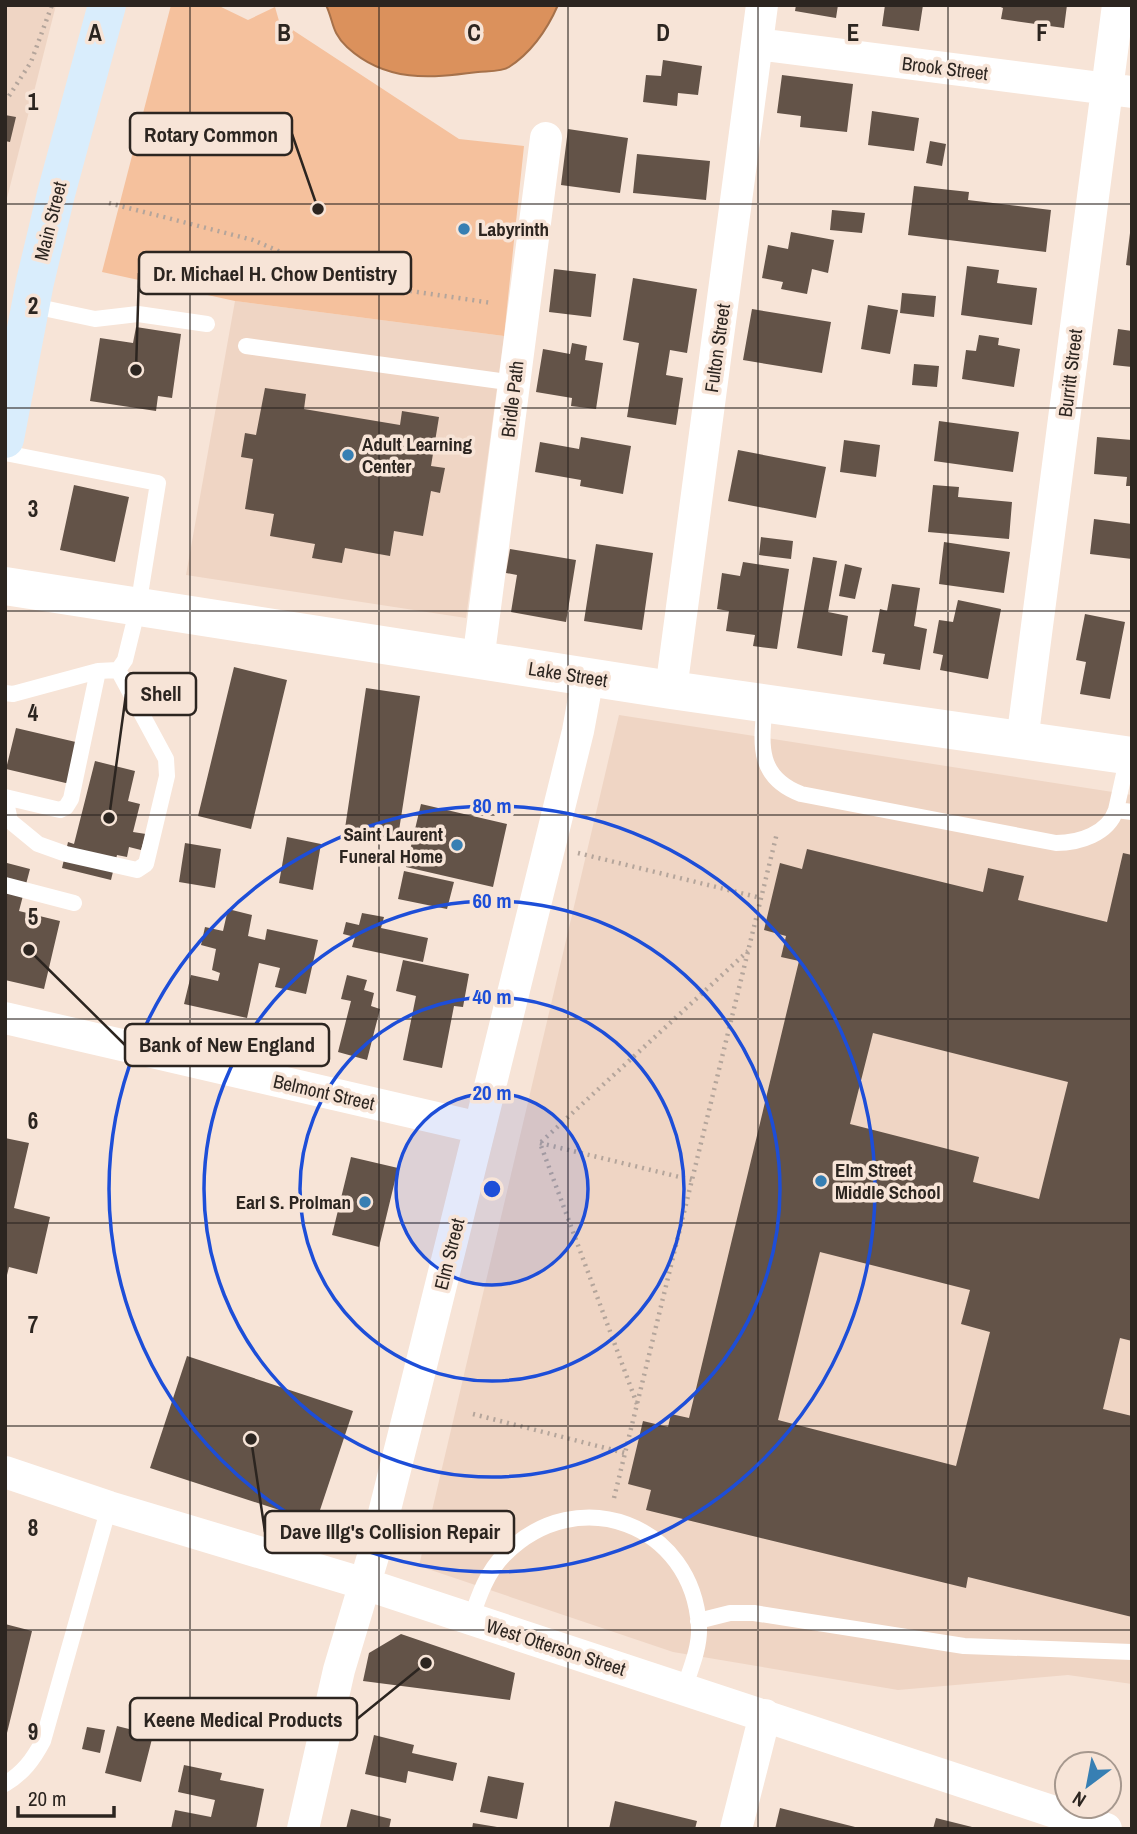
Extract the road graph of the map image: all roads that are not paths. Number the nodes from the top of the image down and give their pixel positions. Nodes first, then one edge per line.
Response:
1 (107, 5) edge
2 (762, 5) edge
3 (1118, 5) edge
4 (757, 44) junction
5 (1119, 90) edge
6 (546, 138) dead end
7 (29, 305) junction
8 (207, 324) dead end
9 (246, 346) dead end
10 (514, 383) junction
11 (5, 439) edge
12 (5, 453) edge
13 (5, 586) edge
14 (138, 607) junction
15 (478, 661) junction
16 (118, 670) junction
17 (99, 671) junction
18 (588, 677) junction
19 (671, 690) junction
20 (5, 693) edge
21 (765, 704) junction
22 (1022, 741) junction
23 (1130, 756) edge
24 (5, 797) edge
25 (1124, 811) edge
26 (5, 886) edge
27 (74, 903) dead end
28 (5, 1018) edge
29 (480, 1128) junction
30 (5, 1472) edge
31 (109, 1507) junction
32 (365, 1584) junction
33 (471, 1619) junction
34 (698, 1621) junction
35 (1132, 1652) edge
36 (684, 1689) junction
37 (765, 1715) junction
38 (5, 1784) edge
39 (1019, 1816) edge
40 (303, 1829) edge
41 (736, 1829) edge
42 (1105, 1829) edge

1 - 7 main road, Main Street
2 - 4 street, Fulton Street
3 - 5 street, Burritt Street
4 - 5 street, Brook Street
4 - 19 street, Fulton Street
5 - 22 street, Burritt Street
6 - 10 street, Bridle Path
7 - 8 lane
7 - 11 main road, Main Street
9 - 10 lane
10 - 15 street, Bridle Path
12 - 14 lane
13 - 14 street, Lake Street
14 - 15 street, Lake Street
14 - 16 lane
15 - 18 street, Lake Street
16 - 17 lane
16 - 24 lane
17 - 20 lane
17 - 24 lane
18 - 19 street, Lake Street
18 - 29 street, Elm Street
19 - 21 street, Lake Street
21 - 22 street, Lake Street
21 - 25 lane
22 - 23 street, Lake Street
23 - 25 lane
26 - 27 lane
28 - 29 street, Belmont Street
29 - 32 street, Elm Street
30 - 31 street, West Otterson Street
31 - 32 street, West Otterson Street
31 - 38 lane
32 - 33 street, West Otterson Street
32 - 40 street, Elm Street
33 - 34 lane
33 - 36 street, West Otterson Street
34 - 35 lane
34 - 36 lane
36 - 37 street, West Otterson Street
37 - 39 street, West Otterson Street
37 - 41 street
39 - 42 street, West Otterson Street

